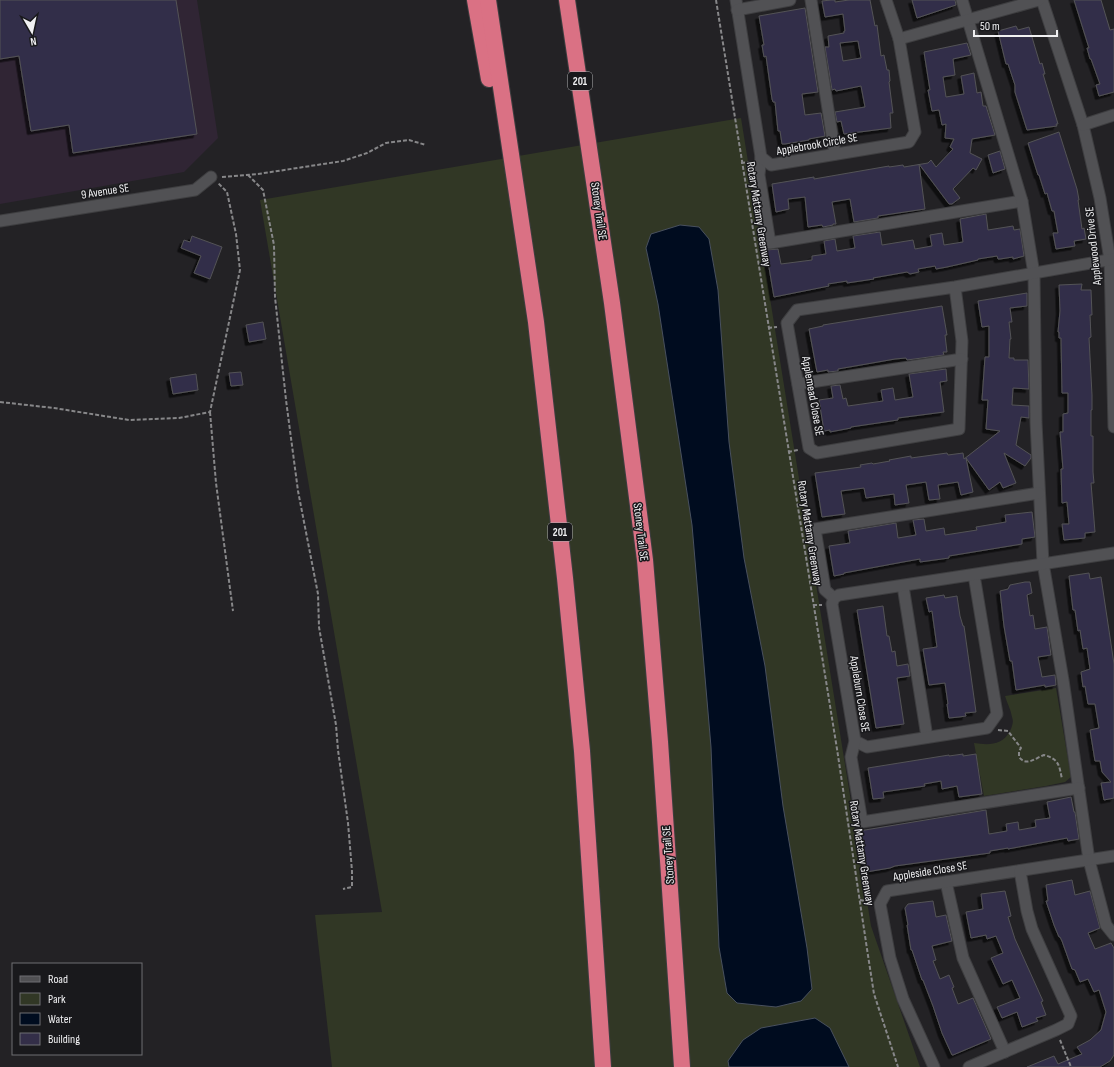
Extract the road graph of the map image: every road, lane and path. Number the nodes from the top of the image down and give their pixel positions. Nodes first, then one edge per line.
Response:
1 (475, 0) edge
2 (488, 0) edge
3 (716, 0) edge
4 (790, 0) edge
5 (811, 0) edge
6 (886, 0) edge
7 (962, 0) edge
8 (1040, 0) edge
9 (569, 5) edge
10 (736, 5) edge
11 (968, 20) junction
12 (899, 39) junction
13 (1114, 115) edge
14 (1083, 125) junction
15 (426, 145) dead end
16 (835, 154) junction
17 (761, 158) junction
18 (248, 175) junction
19 (211, 178) junction
20 (515, 188) junction
21 (1022, 201) junction
22 (0, 221) edge
23 (1112, 260) edge
24 (1034, 274) junction
25 (955, 286) junction
26 (962, 359) junction
27 (798, 384) junction
28 (0, 402) edge
29 (210, 412) junction
30 (1114, 427) edge
31 (1039, 493) junction
32 (1114, 553) edge
33 (1042, 563) junction
34 (974, 575) junction
35 (903, 586) junction
36 (834, 598) junction
37 (233, 611) dead end
38 (987, 728) junction
39 (927, 737) junction
40 (855, 741) junction
41 (1079, 788) junction
42 (1064, 790) junction
43 (1114, 856) edge
44 (1089, 860) junction
45 (1020, 871) junction
46 (946, 882) junction
47 (343, 889) dead end
48 (1114, 935) edge
49 (1056, 1030) junction
50 (1005, 1052) junction
51 (603, 1067) edge
52 (682, 1067) edge
53 (898, 1067) edge
54 (934, 1067) edge
55 (969, 1067) edge
56 (1071, 1067) edge

1 - 20 highway
2 - 20 highway, 201
3 - 53 path, Rotary Mattamy Greenway
4 - 10 street
5 - 16 street
6 - 12 street, Applebrook Circle SE
7 - 11 street
8 - 11 street
8 - 14 street, Applewood Drive SE
9 - 52 highway, Stoney Trail SE / 201
10 - 17 street, Applebrook Circle SE
11 - 12 street
11 - 21 street
12 - 16 street, Applebrook Circle SE
13 - 14 street
14 - 23 street, Applewood Drive SE
15 - 18 path
16 - 17 street, Applebrook Circle SE
17 - 21 street
18 - 19 path
18 - 47 path
19 - 22 street, 9 Avenue SE
19 - 29 path
20 - 51 highway, 201
21 - 24 street
23 - 24 street, Applemead Close SE
23 - 30 street, Applewood Drive SE
24 - 25 street, Applemead Close SE
24 - 31 street
25 - 26 street, Applemead Close SE
25 - 27 street, Applemead Close SE
26 - 27 street
26 - 27 street, Applemead Close SE
28 - 29 path
29 - 37 path
31 - 33 street
31 - 36 street
32 - 33 street
33 - 34 street
33 - 41 street
34 - 35 street
34 - 38 street
35 - 36 street
35 - 39 street
36 - 40 street, Appleburn Close SE
38 - 39 street, Appleburn Close SE
38 - 42 path
39 - 40 street, Appleburn Close SE
40 - 42 street
41 - 42 street
41 - 44 street
43 - 44 street, Appleside Close SE
44 - 45 street, Appleside Close SE
44 - 48 street
45 - 46 street, Appleside Close SE
45 - 49 street
46 - 50 street
46 - 54 street, Appleside Close SE
49 - 50 street
49 - 56 path
50 - 55 street

